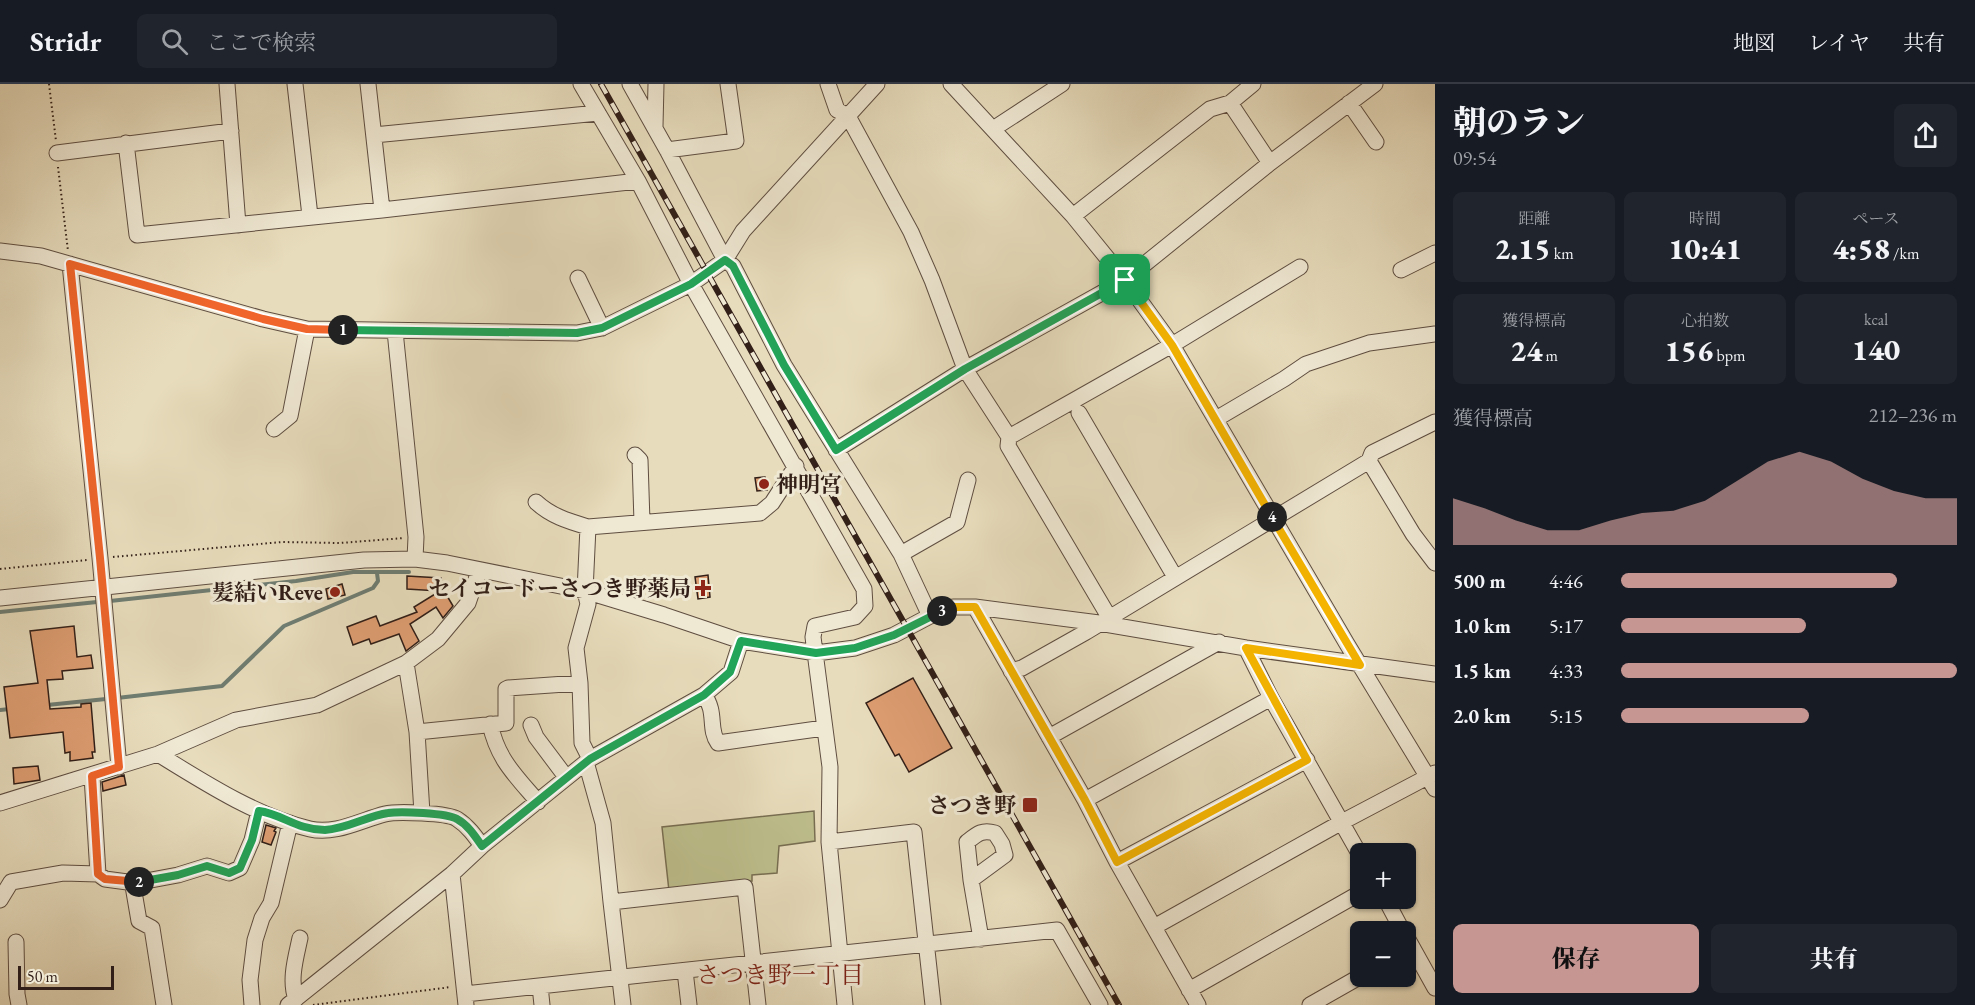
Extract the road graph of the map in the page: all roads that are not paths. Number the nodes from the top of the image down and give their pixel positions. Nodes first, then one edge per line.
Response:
1 (227, 84) edge
2 (296, 84) edge
3 (368, 84) edge
4 (581, 84) edge
5 (656, 84) edge
6 (728, 84) edge
7 (828, 84) edge
8 (877, 84) edge
9 (951, 84) edge
10 (1062, 84) edge
11 (1253, 84) edge
12 (1375, 84) edge
13 (636, 85) edge
14 (1230, 103) junction
15 (1349, 103) junction
16 (598, 113) junction
17 (848, 116) junction
18 (655, 129) junction
19 (993, 129) junction
20 (231, 131) junction
21 (374, 135) junction
22 (1376, 142) dead end
23 (126, 143) junction
24 (668, 150) junction
25 (57, 153) road end
26 (1270, 163) junction
27 (638, 181) junction
28 (382, 210) junction
29 (310, 216) junction
30 (1073, 216) junction
31 (238, 225) junction
32 (0, 251) edge
33 (1435, 253) edge
34 (725, 260) junction
35 (70, 264) junction
36 (1300, 267) dead end
37 (1401, 270) dead end
38 (578, 278) dead end
39 (1125, 280) junction
40 (691, 284) junction
41 (602, 328) junction
42 (307, 329) junction
43 (395, 332) junction
44 (1435, 333) edge
45 (1172, 345) junction
46 (965, 369) junction
47 (1079, 413) dead end
48 (1216, 419) junction
49 (1435, 422) edge
50 (274, 429) dead end
51 (1009, 437) junction
52 (836, 450) junction
53 (635, 455) dead end
54 (1369, 461) junction
55 (796, 466) junction
56 (968, 480) dead end
57 (536, 502) dead end
58 (1273, 518) junction
59 (642, 522) junction
60 (588, 527) junction
61 (902, 554) junction
62 (415, 559) junction
63 (1435, 563) edge
64 (479, 571) junction
65 (1175, 577) junction
66 (103, 588) junction
67 (585, 591) junction
68 (0, 598) edge
69 (975, 607) junction
70 (930, 616) junction
71 (1104, 620) junction
72 (741, 641) junction
73 (1219, 642) junction
74 (1246, 648) junction
75 (816, 653) junction
76 (406, 663) junction
77 (1360, 665) junction
78 (1011, 671) junction
79 (1435, 674) edge
80 (580, 683) junction
81 (704, 695) junction
82 (1272, 698) junction
83 (490, 724) junction
84 (531, 725) dead end
85 (824, 728) junction
86 (417, 732) junction
87 (1049, 737) junction
88 (158, 754) junction
89 (588, 760) junction
90 (1307, 760) junction
91 (119, 767) junction
92 (92, 776) junction
93 (566, 777) junction
94 (1433, 780) edge
95 (1085, 800) junction
96 (538, 802) junction
97 (0, 803) edge
98 (259, 811) junction
99 (422, 813) junction
100 (1342, 822) junction
101 (290, 823) junction
102 (829, 842) junction
103 (1353, 843) edge
104 (482, 846) junction
105 (1117, 862) junction
106 (98, 874) junction
107 (452, 874) junction
108 (971, 880) dead end
109 (135, 883) junction
110 (1350, 899) edge
111 (0, 900) edge
112 (611, 902) junction
113 (1154, 927) junction
114 (300, 938) dead end
115 (981, 939) junction
116 (16, 942) dead end
117 (927, 945) junction
118 (840, 954) junction
119 (1416, 958) edge
120 (753, 963) junction
121 (685, 970) junction
122 (620, 978) junction
123 (1350, 982) edge
124 (540, 986) junction
125 (1435, 988) edge
126 (1189, 990) junction
127 (466, 1000) edge
128 (292, 1002) edge
129 (1094, 1004) edge
130 (20, 1005) edge
131 (164, 1005) edge
132 (252, 1005) edge
133 (542, 1005) edge
134 (622, 1005) edge
135 (689, 1005) edge
136 (758, 1005) edge
137 (845, 1005) edge
138 (933, 1005) edge
139 (1198, 1005) edge
140 (1310, 1005) edge

1 - 20 street
2 - 29 street
3 - 21 street
4 - 16 street
5 - 18 street
6 - 24 street
7 - 17 street
8 - 17 street
9 - 19 street
10 - 19 street
11 - 14 street
12 - 15 street
13 - 18 street
14 - 26 street
14 - 30 street
15 - 22 street
15 - 26 street
16 - 21 street
16 - 27 street
17 - 34 street
17 - 46 street
18 - 24 street
19 - 30 street
20 - 23 street
20 - 31 street
21 - 28 street
23 - 25 street
23 - 31 street
24 - 34 street
26 - 39 street
27 - 28 street
27 - 40 street
28 - 29 street
29 - 31 street
30 - 39 street
32 - 35 street
33 - 37 street
34 - 40 street
34 - 52 street
35 - 42 street
35 - 66 street
36 - 45 street
38 - 41 street
39 - 45 street
39 - 46 street
40 - 41 street
40 - 55 street
41 - 43 street
42 - 43 street
42 - 50 street
43 - 62 street
44 - 48 street
45 - 48 street
45 - 51 street
46 - 51 street
46 - 52 street
47 - 65 street
48 - 58 street
49 - 54 street
51 - 71 street
52 - 61 street
53 - 59 street
54 - 58 street
54 - 63 street
55 - 59 street
55 - 75 street
56 - 61 street
57 - 60 street
58 - 65 street
58 - 77 street
59 - 60 street
60 - 67 street
61 - 70 street
62 - 64 street
62 - 66 street
64 - 67 street
64 - 76 street
65 - 71 street
66 - 68 street
66 - 91 street
67 - 72 street
67 - 80 street
69 - 70 street
69 - 71 street
69 - 78 street
70 - 75 street
71 - 73 street
71 - 78 street
72 - 75 street
72 - 81 street
73 - 74 street
73 - 87 street
74 - 77 street
74 - 82 street
75 - 85 street
76 - 86 street
76 - 88 street
77 - 79 street
77 - 94 street
78 - 87 street
80 - 83 street
80 - 89 street
81 - 85 street
81 - 89 street
82 - 90 street
82 - 95 street
83 - 86 street
83 - 96 street
84 - 93 street
85 - 102 street
86 - 99 street
87 - 95 street
88 - 91 street
88 - 98 street
89 - 93 street
89 - 112 street
90 - 100 street
90 - 105 street
91 - 92 street
92 - 97 street
92 - 106 street
93 - 96 street
94 - 100 street
95 - 105 street
96 - 104 street
98 - 101 street
98 - 109 street
99 - 101 street
99 - 104 street
100 - 103 street
100 - 113 street
101 - 132 street
102 - 117 street
102 - 118 street
104 - 107 street
105 - 113 street
106 - 109 street
106 - 111 street
107 - 127 street
107 - 128 street
108 - 115 street
109 - 131 street
110 - 126 street
112 - 120 street
112 - 122 street
113 - 126 street
114 - 128 street
115 - 117 street
115 - 129 street
116 - 130 street
117 - 118 street
117 - 138 street
118 - 120 street
118 - 137 street
119 - 125 street
120 - 121 street
120 - 136 street
121 - 122 street
121 - 135 street
122 - 124 street
122 - 134 street
123 - 140 street
124 - 127 street
124 - 133 street
126 - 139 street

